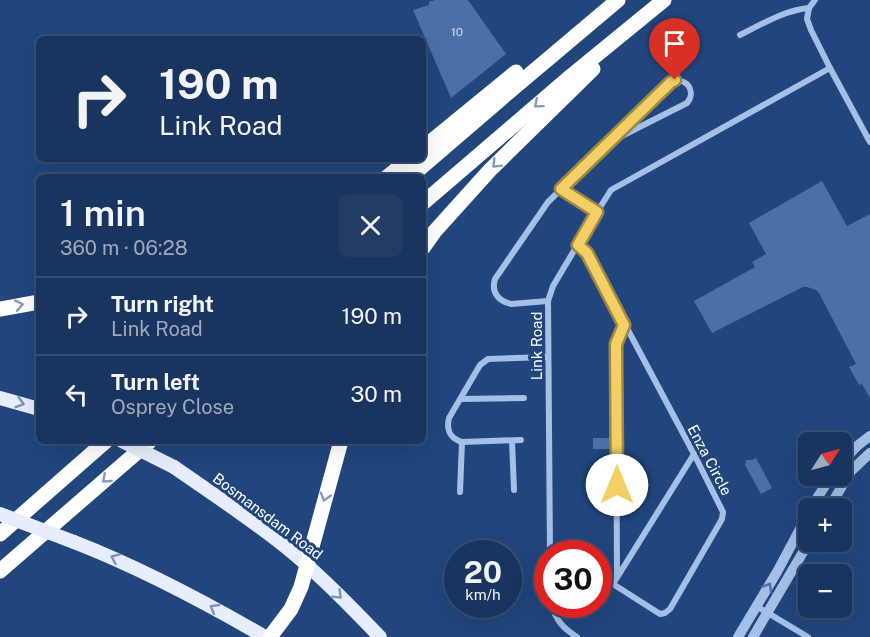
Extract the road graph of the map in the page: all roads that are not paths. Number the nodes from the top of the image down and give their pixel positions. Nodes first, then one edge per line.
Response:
1 (606, 0) edge
2 (618, 0) edge
3 (664, 0) edge
4 (815, 0) edge
5 (809, 8) junction
6 (624, 32) junction
7 (740, 35) dead end
8 (830, 68) junction
9 (870, 142) edge
10 (426, 146) edge
11 (604, 146) junction
12 (405, 162) edge
13 (391, 174) edge
14 (413, 174) edge
15 (561, 189) junction
16 (426, 200) edge
17 (597, 212) junction
18 (426, 244) edge
19 (578, 245) junction
20 (548, 301) junction
21 (36, 303) edge
22 (0, 309) edge
23 (624, 325) junction
24 (548, 357) junction
25 (0, 398) edge
26 (524, 398) dead end
27 (461, 399) junction
28 (36, 408) edge
29 (870, 436) edge
30 (520, 440) dead end
31 (512, 441) junction
32 (462, 442) junction
33 (103, 444) edge
34 (128, 444) edge
35 (147, 444) edge
36 (340, 444) edge
37 (852, 453) edge
38 (870, 453) edge
39 (694, 454) junction
40 (514, 490) dead end
41 (460, 492) dead end
42 (835, 498) edge
43 (0, 514) edge
44 (798, 532) edge
45 (0, 534) edge
46 (550, 540) edge
47 (803, 552) edge
48 (307, 565) junction
49 (0, 571) edge
50 (617, 576) junction
51 (613, 584) joint
52 (756, 606) junction
53 (767, 613) junction
54 (558, 618) edge
55 (265, 637) edge
56 (270, 637) edge
57 (380, 637) edge
58 (577, 637) edge
59 (738, 637) edge
60 (753, 637) edge
61 (808, 637) edge

1 - 10 highway
2 - 14 highway
3 - 6 highway
4 - 5 street
5 - 7 street
5 - 8 street
6 -> 16 highway
6 -> 18 highway
8 - 9 street
8 - 17 street, Link Road
11 - 11 street
11 - 15 street
12 - 13 highway
15 - 17 street
15 - 20 street
17 - 19 street, Link Road
19 - 20 street, Link Road
19 - 23 street, Enza Circle
20 - 24 street, Link Road
22 -> 21 highway
23 - 39 street, Enza Circle
23 - 50 street
24 - 27 street
24 - 46 street, Link Road
25 -> 28 main road
26 - 27 street
27 - 32 street
29 - 37 street
30 - 31 street
31 - 32 street
31 - 40 street
32 - 41 street
33 - 45 highway
34 - 48 main road, Bosmansdam Road, bridge
35 -> 49 highway
36 -> 48 highway
38 - 42 street
39 - 50 street
39 - 51 street, Enza Circle
55 -> 43 main road, bridge
52 -> 44 street
47 - 53 street
48 - 56 highway
48 -> 57 main road, Bosmansdam Road
50 - 51 street
52 - 53 street
52 - 59 street
53 - 60 street
53 - 61 street
54 - 58 street

